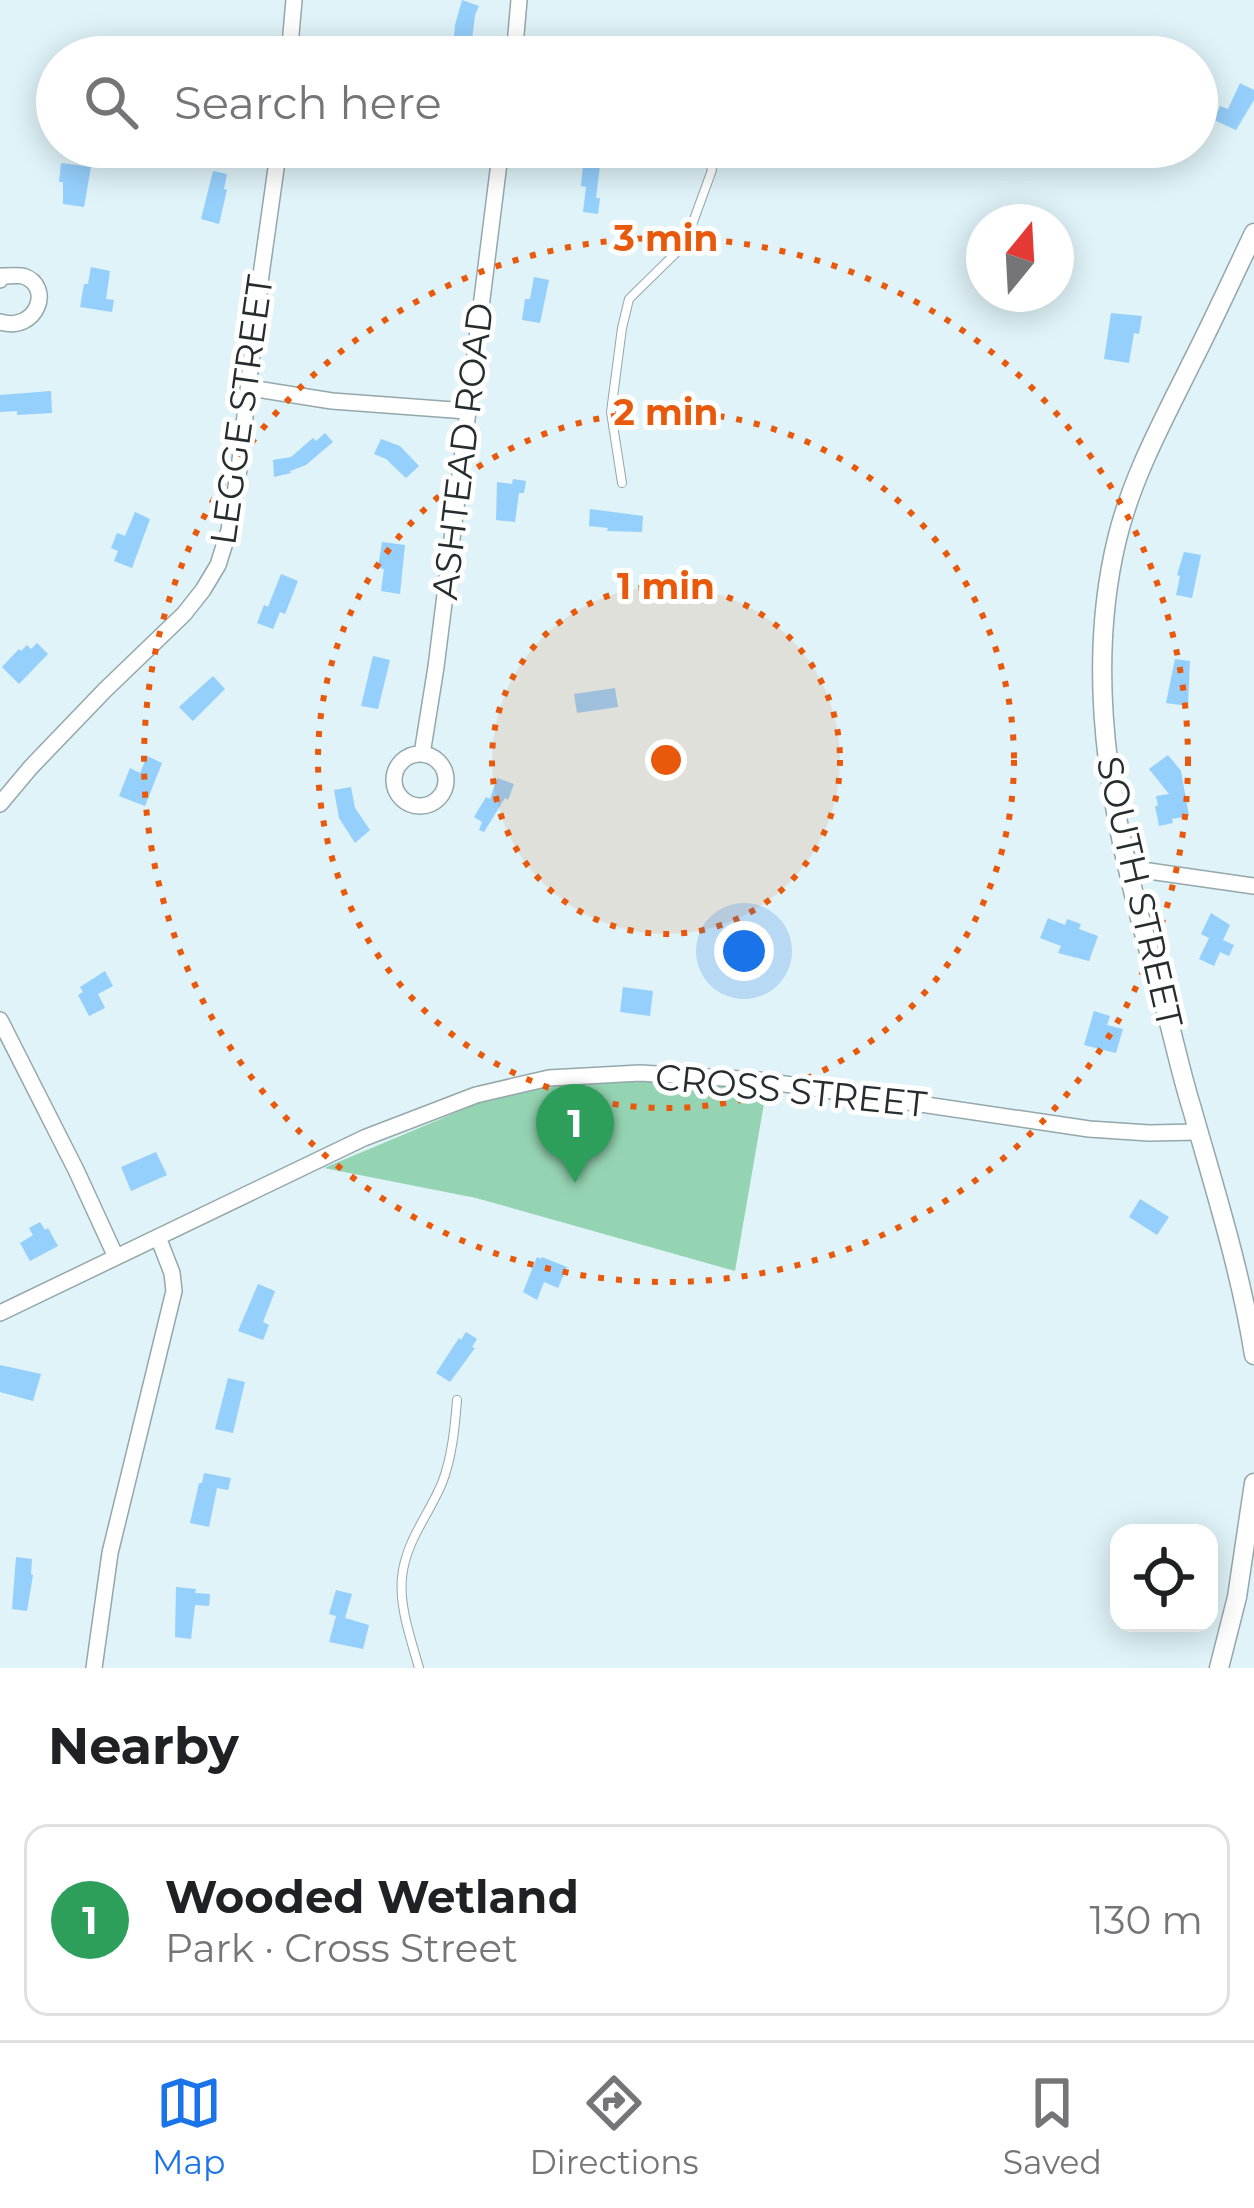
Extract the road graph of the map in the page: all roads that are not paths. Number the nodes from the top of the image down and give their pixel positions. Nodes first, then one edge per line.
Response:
1 (294, 0) edge
2 (520, 0) edge
3 (291, 36) edge
4 (516, 36) edge
5 (276, 168) edge
6 (498, 168) edge
7 (711, 168) edge
8 (1254, 233) edge
9 (1, 275) edge
10 (0, 322) edge
11 (250, 388) junction
12 (467, 411) junction
13 (622, 483) dead end
14 (422, 754) dead end
15 (0, 804) edge
16 (1128, 868) junction
17 (1254, 886) edge
18 (0, 1020) edge
19 (1198, 1132) junction
20 (158, 1237) junction
21 (116, 1257) junction
22 (1250, 1311) edge
23 (0, 1313) edge
24 (1254, 1355) edge
25 (457, 1400) dead end
26 (1254, 1484) edge
27 (94, 1668) edge
28 (419, 1668) edge
29 (1220, 1668) edge

1 - 3 street
2 - 4 street
5 - 11 street, LEGGE STREET
6 - 12 street, ASHTEAD ROAD
7 - 13 lane
8 - 16 street, SOUTH STREET
9 - 10 street
11 - 12 street
11 - 15 street, LEGGE STREET
12 - 14 street, ASHTEAD ROAD
16 - 17 street
16 - 19 street, SOUTH STREET
18 - 21 street
19 - 20 street, CROSS STREET
19 - 22 street, SOUTH STREET
20 - 21 street, CROSS STREET
20 - 27 street
21 - 23 street, CROSS STREET
22 - 24 street, SOUTH STREET
25 - 28 lane
26 - 29 street

